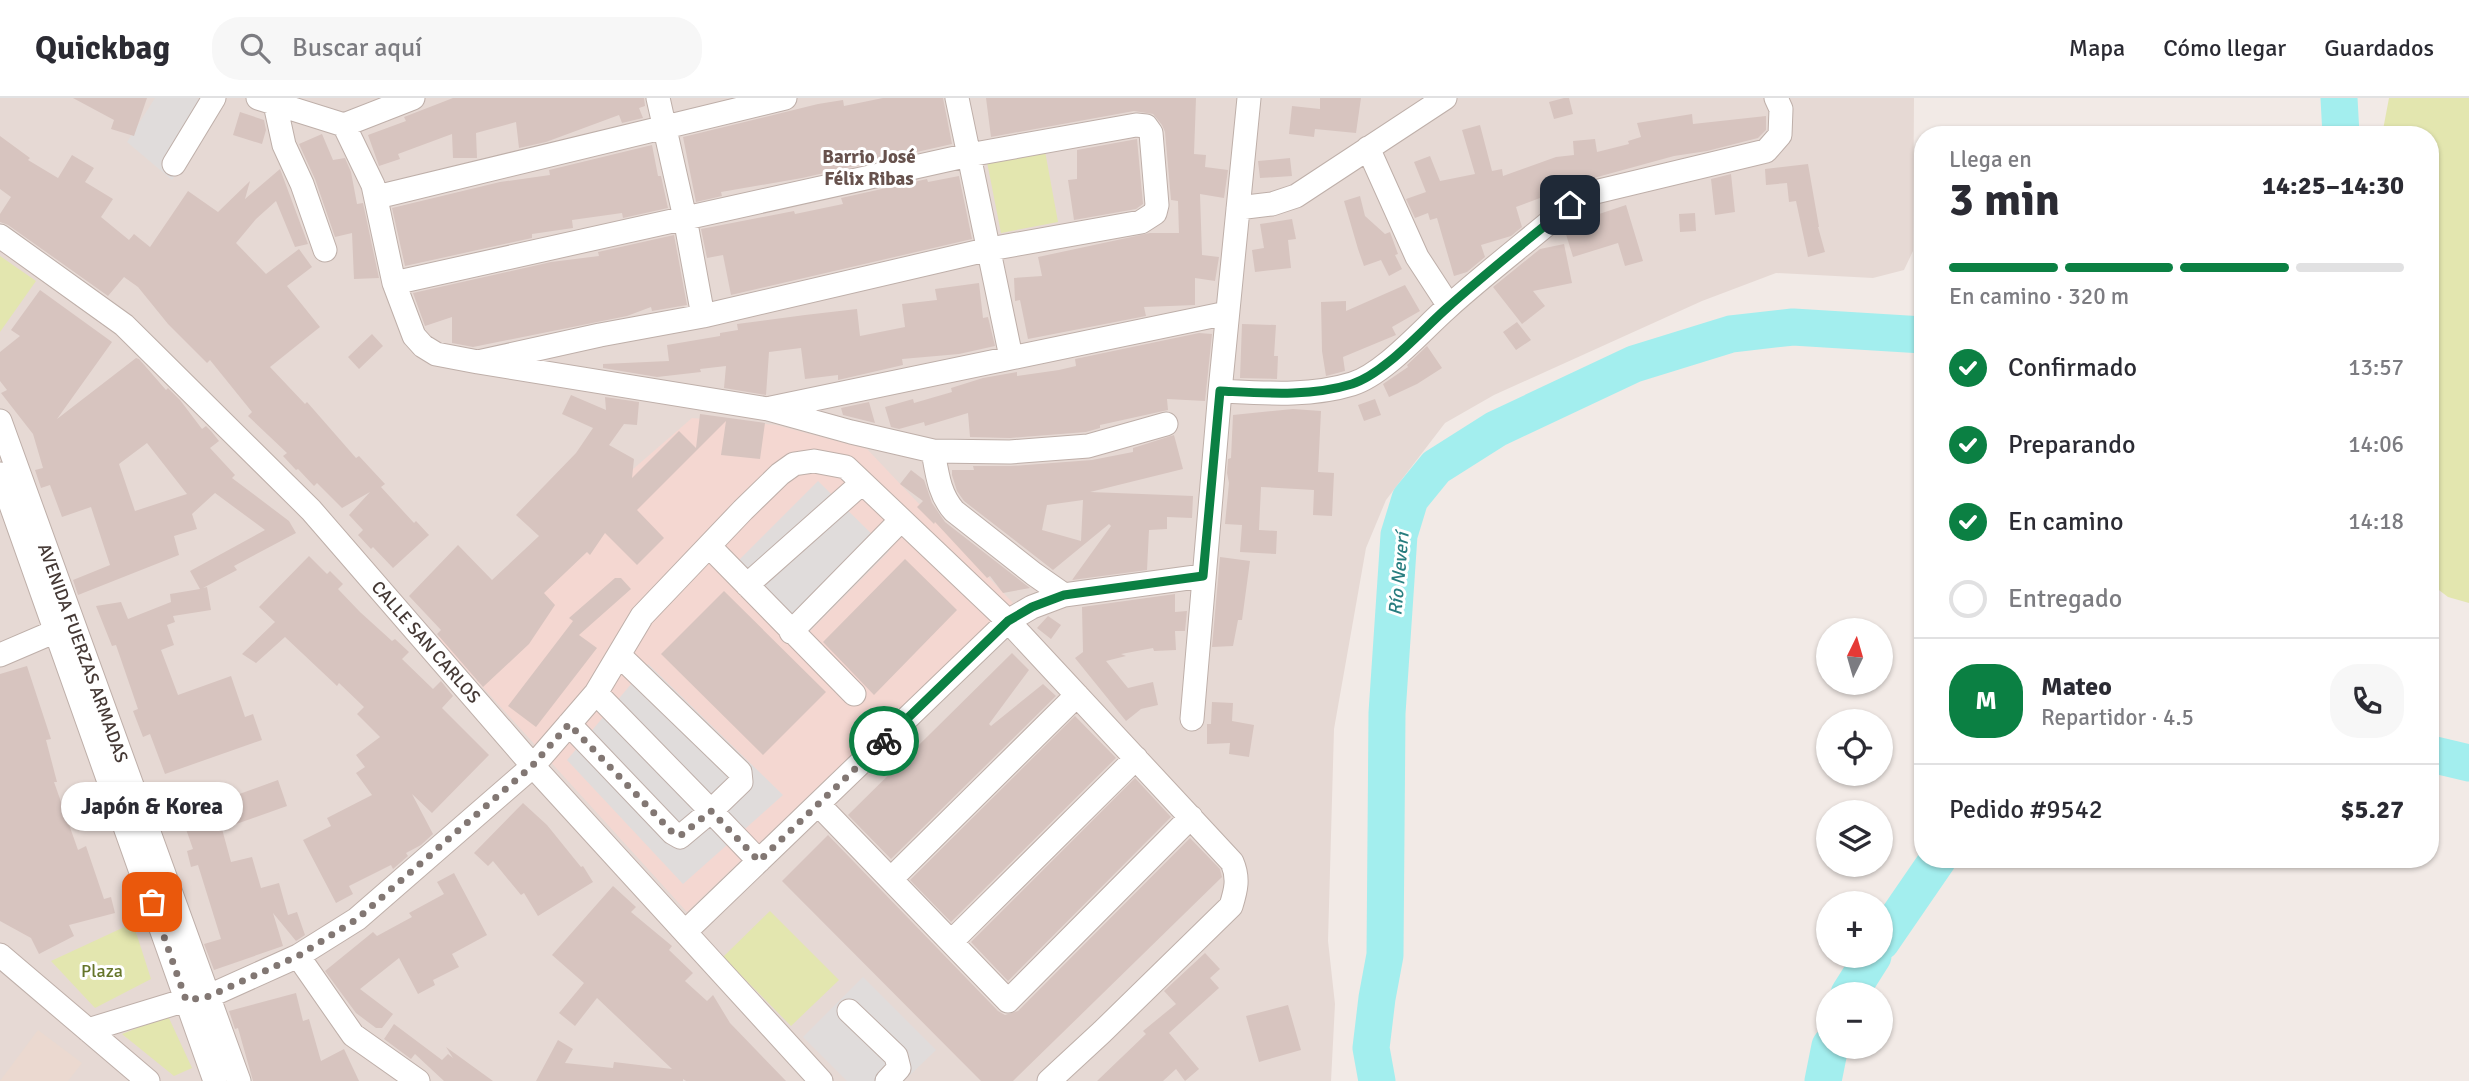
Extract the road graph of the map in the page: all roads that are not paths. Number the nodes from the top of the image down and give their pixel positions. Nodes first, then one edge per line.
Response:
1 (214, 98) edge
2 (413, 98) edge
3 (658, 98) edge
4 (785, 98) edge
5 (957, 98) edge
6 (1249, 98) edge
7 (1776, 98) edge
8 (266, 101) edge
9 (1431, 102) edge
10 (344, 125) junction
11 (665, 126) junction
12 (1368, 148) junction
13 (969, 155) junction
14 (174, 164) dead end
15 (377, 197) junction
16 (1238, 208) junction
17 (685, 218) junction
18 (0, 236) edge
19 (990, 249) junction
20 (325, 250) dead end
21 (394, 283) junction
22 (1449, 306) junction
23 (1227, 313) junction
24 (702, 316) junction
25 (1011, 357) junction
26 (478, 362) junction
27 (1220, 391) junction
28 (768, 408) junction
29 (0, 421) edge
30 (1166, 424) dead end
31 (933, 451) junction
32 (0, 474) edge
33 (862, 483) junction
34 (901, 520) junction
35 (709, 546) junction
36 (1203, 576) junction
37 (747, 586) junction
38 (1064, 595) junction
39 (1008, 621) junction
40 (65, 628) junction
41 (791, 632) junction
42 (0, 655) edge
43 (619, 655) junction
44 (596, 693) junction
45 (854, 694) dead end
46 (1077, 695) junction
47 (1192, 719) dead end
48 (569, 724) junction
49 (1136, 758) junction
50 (533, 765) junction
51 (818, 804) junction
52 (711, 811) junction
53 (1191, 817) junction
54 (759, 861) junction
55 (891, 879) junction
56 (685, 932) junction
57 (951, 942) junction
58 (0, 955) edge
59 (298, 956) junction
60 (197, 999) junction
61 (849, 1011) dead end
62 (88, 1030) junction
63 (148, 1081) edge
64 (215, 1081) edge
65 (239, 1081) edge
66 (418, 1081) edge
67 (821, 1081) edge
68 (887, 1081) edge
69 (1049, 1081) edge

1 - 14 street
2 - 10 street
3 - 11 street
4 - 11 street
5 - 13 street
6 - 16 street
7 - 22 street
8 - 10 street
8 - 20 street
9 - 12 street
10 - 15 street
11 - 15 street
11 - 17 street
12 - 16 street
12 - 22 street
13 - 17 street
13 - 19 street
13 - 19 street
15 - 21 street
16 - 23 street
17 - 21 street
17 - 24 street
18 - 50 street, CALLE SAN CARLOS
19 - 24 street
19 - 25 street
21 - 26 street
22 - 27 street
23 - 25 street
23 - 27 street
24 - 26 street
25 - 28 street
26 - 28 street
27 - 36 street
28 - 31 street
29 - 40 street, AVENIDA FUERZAS ARMADAS
30 - 31 street
31 - 38 street
32 - 40 street, AVENIDA FUERZAS ARMADAS
33 - 34 street
33 - 35 street
33 - 37 street
34 - 39 street
34 - 41 street
35 - 37 street
35 - 43 street
36 - 38 street
36 - 47 street
37 - 41 street
38 - 39 street
39 - 46 street
39 - 51 street
40 - 42 street
40 - 60 street, AVENIDA FUERZAS ARMADAS
41 - 45 street
43 - 44 street
43 - 52 street
44 - 48 street
44 - 52 street
46 - 49 street
46 - 55 street
48 - 50 street
48 - 52 street
49 - 53 street
49 - 57 street
50 - 56 street, CALLE SAN CARLOS
50 - 59 street
51 - 54 street
51 - 55 street
52 - 54 street
53 - 57 street
53 - 69 street
54 - 56 street
55 - 57 street
56 - 67 street, CALLE SAN CARLOS
58 - 62 street
59 - 60 street
59 - 66 street
60 - 62 street
60 - 64 street, AVENIDA FUERZAS ARMADAS
60 - 65 street, AVENIDA FUERZAS ARMADAS
61 - 68 street
62 - 63 street

